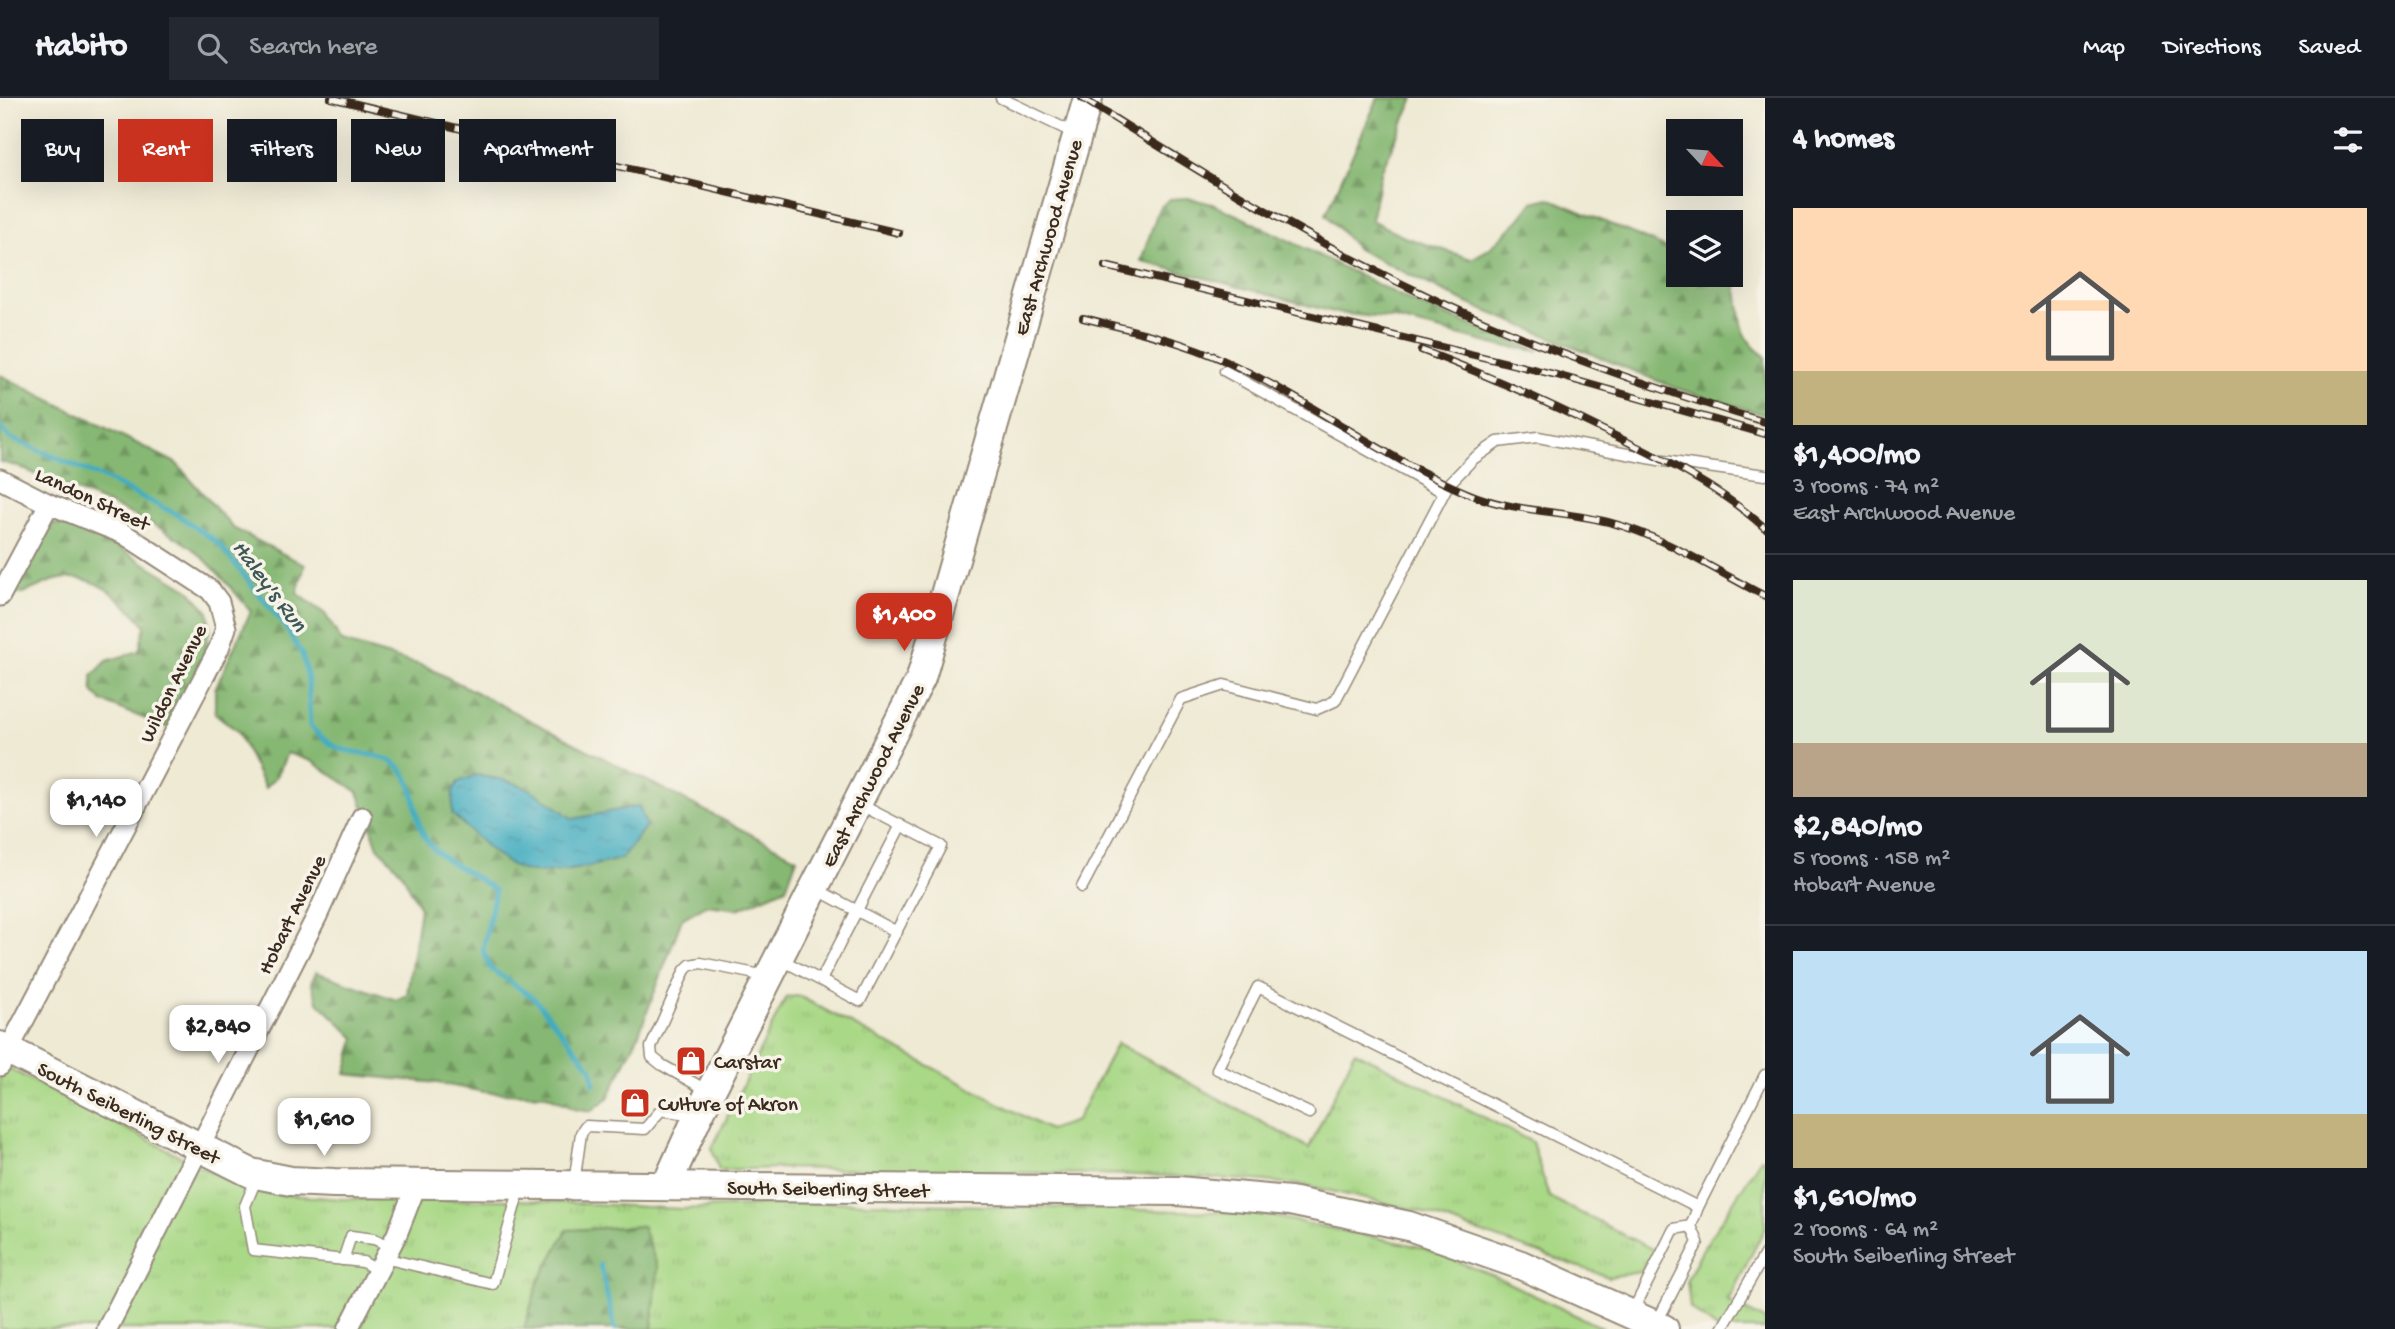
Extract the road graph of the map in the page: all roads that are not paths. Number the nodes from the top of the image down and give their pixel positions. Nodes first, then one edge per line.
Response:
1 (1001, 98) edge
2 (1088, 98) edge
3 (1076, 134) junction
4 (1225, 371) dead end
5 (1765, 475) edge
6 (0, 479) edge
7 (1443, 492) junction
8 (50, 504) junction
9 (0, 596) edge
10 (223, 617) joint
11 (859, 804) junction
12 (362, 817) dead end
13 (901, 825) junction
14 (1082, 887) dead end
15 (815, 889) junction
16 (857, 911) junction
17 (897, 932) junction
18 (775, 968) junction
19 (821, 981) junction
20 (3, 1054) edge
21 (1765, 1075) edge
22 (704, 1104) junction
23 (1309, 1113) dead end
24 (200, 1149) junction
25 (258, 1175) junction
26 (417, 1183) junction
27 (520, 1184) junction
28 (573, 1185) junction
29 (666, 1186) junction
30 (1698, 1208) junction
31 (1691, 1226) junction
32 (1765, 1254) edge
33 (384, 1258) junction
34 (343, 1260) junction
35 (1651, 1322) edge
36 (107, 1329) edge
37 (348, 1329) edge
38 (1722, 1329) edge

1 - 3 lane
2 - 3 main road, East Archwood Avenue
3 - 11 main road, East Archwood Avenue
4 - 7 lane
5 - 7 lane
6 - 8 street, Landon Street
7 - 14 lane
8 - 9 street
8 - 10 street, Landon Street
10 - 20 street, Wildon Avenue
11 - 13 lane
11 - 15 main road, East Archwood Avenue
12 - 24 street, Hobart Avenue
13 - 16 lane
13 - 17 lane
15 - 16 lane
15 - 18 main road, East Archwood Avenue
16 - 17 lane
16 - 19 lane
17 - 19 lane
18 - 19 lane
18 - 22 main road, East Archwood Avenue
18 - 22 lane
20 - 24 main road, South Seiberling Street
21 - 30 lane
22 - 28 lane
22 - 29 main road, East Archwood Avenue
23 - 30 lane
24 - 25 main road, South Seiberling Street
24 - 36 street, Hobart Avenue
25 - 26 main road, South Seiberling Street
25 - 34 lane
26 - 27 main road, South Seiberling Street
26 - 33 street
27 - 28 main road, South Seiberling Street
27 - 33 lane
28 - 29 main road, South Seiberling Street
29 - 35 main road, South Seiberling Street
30 - 31 lane
31 - 35 lane
31 - 35 lane
32 - 38 lane
33 - 34 lane
33 - 34 lane
33 - 37 street

